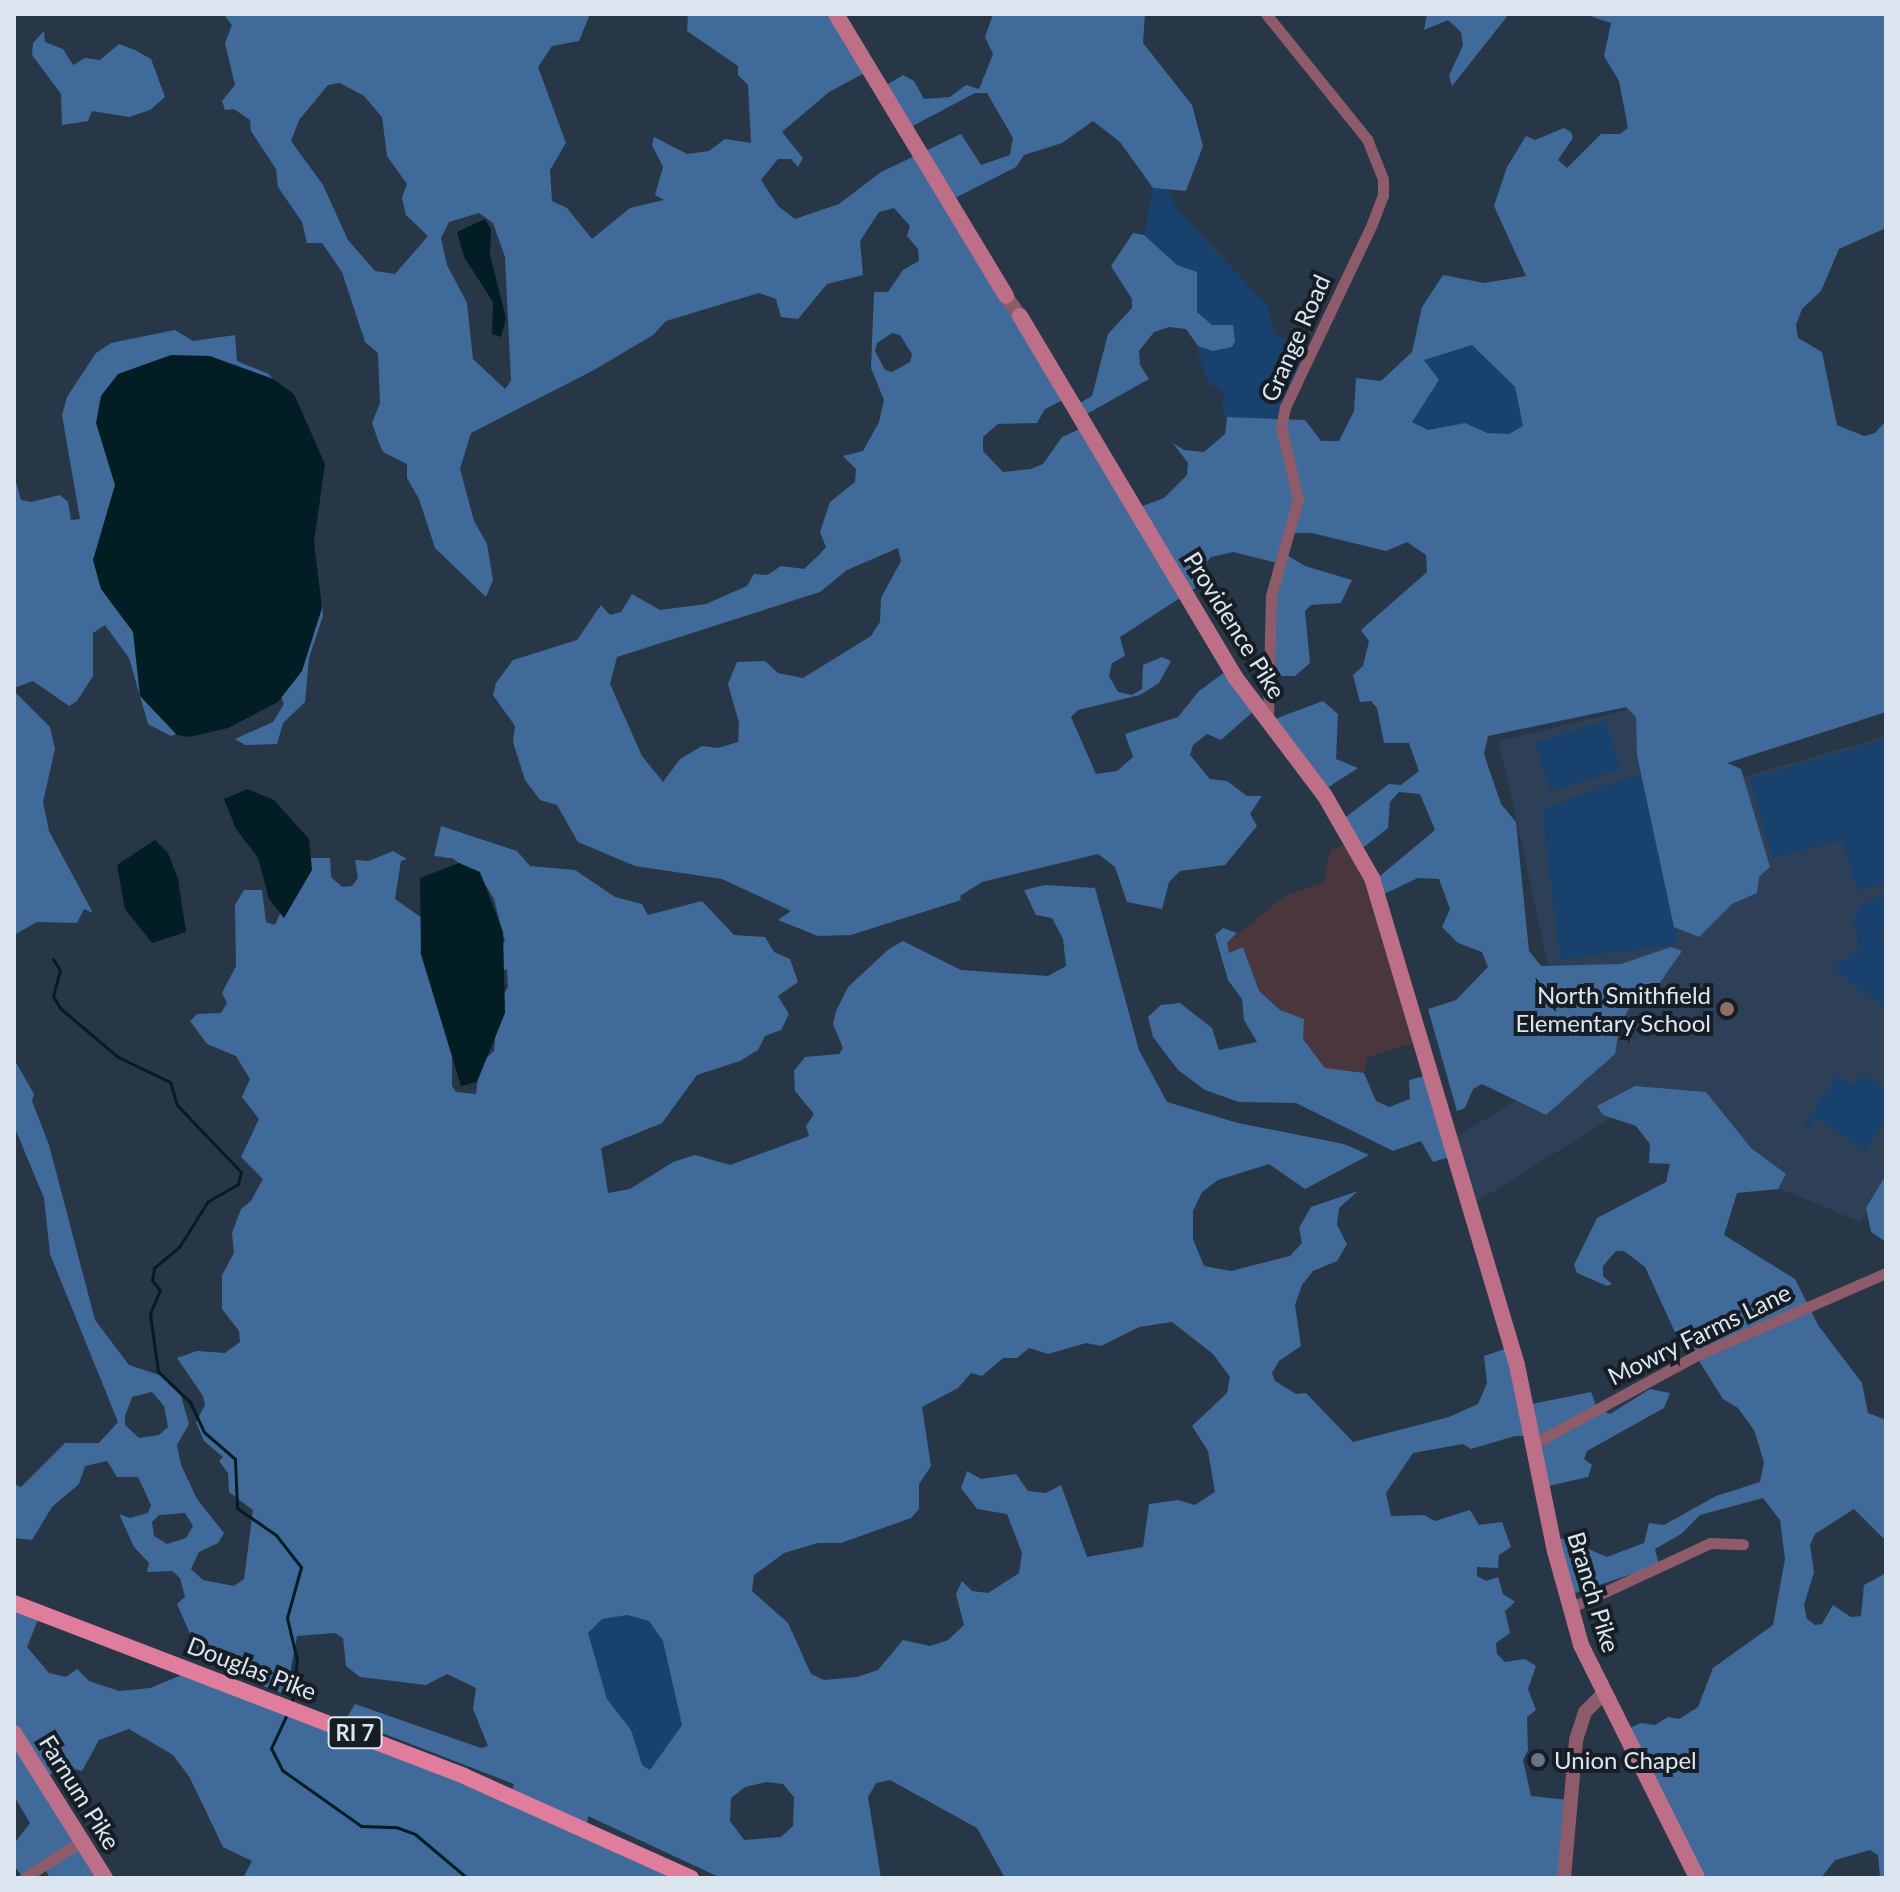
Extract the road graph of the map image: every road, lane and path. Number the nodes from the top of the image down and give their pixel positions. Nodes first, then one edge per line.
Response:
1 (836, 14) edge
2 (1266, 14) edge
3 (1006, 296) joint
4 (1020, 316) joint
5 (1268, 721) junction
6 (1886, 1273) edge
7 (1499, 1301) joint
8 (1535, 1443) junction
9 (1743, 1544) dead end
10 (14, 1603) edge
11 (1570, 1608) junction
12 (1604, 1693) junction
13 (14, 1733) edge
14 (83, 1840) junction
15 (24, 1878) edge
16 (105, 1878) edge
17 (691, 1878) edge
18 (1564, 1878) edge
19 (1697, 1878) edge

1 - 3 main road, Providence Pike
2 - 5 street, Grange Road
3 - 4 street, Providence Pike
4 - 5 main road, Providence Pike
5 - 7 main road, Providence Pike
6 - 8 street, Mowry Farms Lane
7 - 8 main road, Branch Pike
8 - 11 main road, Branch Pike
9 - 11 street
10 - 17 main road, Douglas Pike / RI 7
11 - 12 main road, Branch Pike
12 - 18 street
12 - 19 main road, Branch Pike
13 - 14 main road, Farnum Pike
14 - 15 street
14 - 16 main road, Farnum Pike

